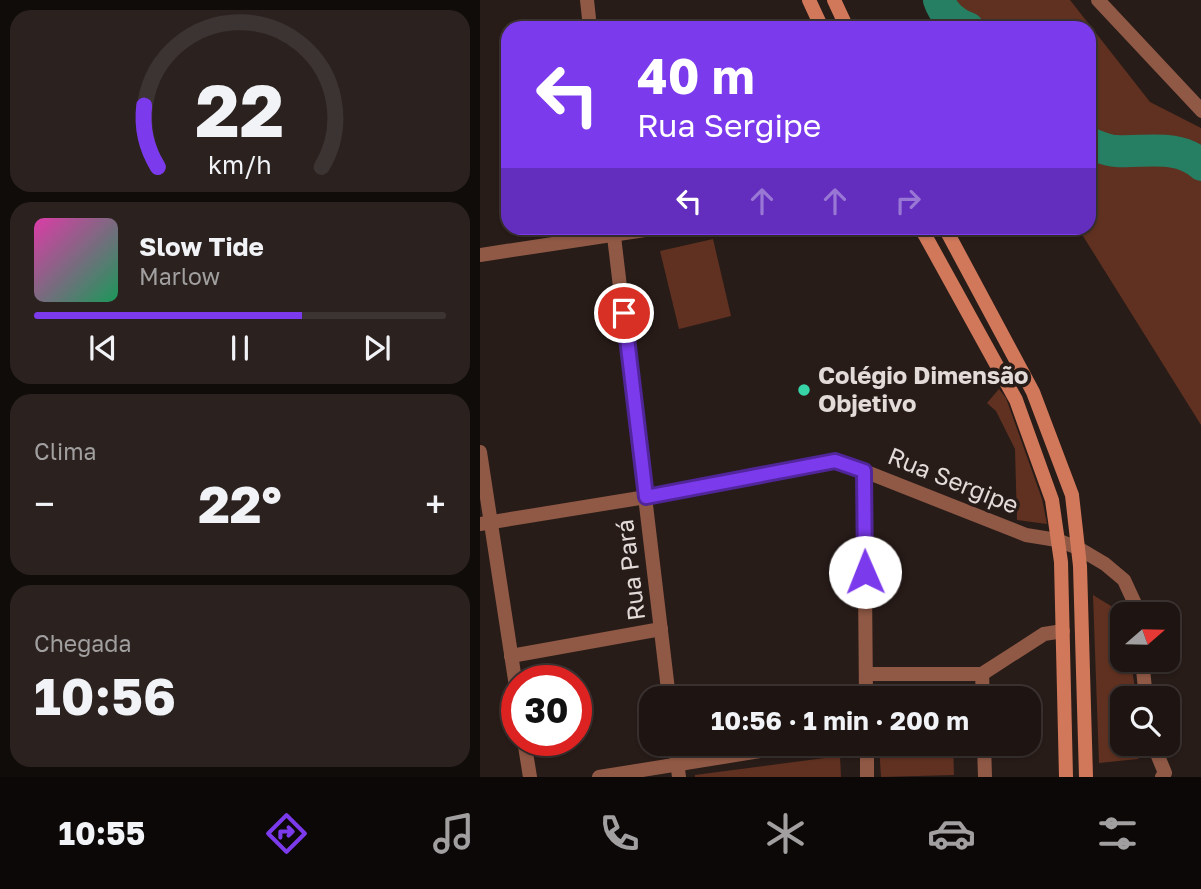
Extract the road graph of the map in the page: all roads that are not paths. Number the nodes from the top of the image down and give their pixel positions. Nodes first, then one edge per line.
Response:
1 (587, 0) edge
2 (809, 0) edge
3 (834, 0) edge
4 (1098, 0) edge
5 (589, 21) edge
6 (819, 21) edge
7 (844, 21) edge
8 (1202, 111) edge
9 (593, 235) edge
10 (614, 235) edge
11 (925, 235) edge
12 (949, 235) edge
13 (480, 256) edge
14 (1009, 347) junction
15 (992, 357) junction
16 (480, 452) edge
17 (864, 471) junction
18 (646, 497) junction
19 (485, 523) edge
20 (1057, 540) junction
21 (1078, 548) junction
22 (1134, 602) edge
23 (661, 629) junction
24 (1063, 631) junction
25 (1082, 650) junction
26 (1063, 651) junction
27 (511, 656) junction
28 (512, 665) edge
29 (866, 674) junction
30 (982, 674) junction
31 (668, 686) edge
32 (866, 686) edge
33 (982, 686) edge
34 (527, 756) edge
35 (748, 756) edge
36 (867, 756) edge
37 (984, 756) edge
38 (1158, 756) edge
39 (678, 771) edge
40 (530, 777) edge
41 (598, 777) edge
42 (867, 777) edge
43 (985, 777) edge
44 (1066, 777) edge
45 (1086, 777) edge
46 (1162, 777) edge

1 - 5 street
2 - 6 main road
3 - 7 main road
4 - 8 street
9 - 13 street
10 - 18 street, Rua Pará
11 - 15 main road
12 - 14 main road
14 - 15 main road
14 - 21 main road
15 - 20 main road
16 - 19 street
17 - 18 street, Rua Sergipe
17 - 20 street, Rua Sergipe
17 - 29 street
18 - 19 street, Rua Sergipe
18 - 23 street, Rua Pará
19 - 27 street
20 - 21 street, Rua Sergipe
20 - 24 main road
21 - 22 street, Rua Sergipe
21 - 25 main road
23 - 27 street
23 - 31 street, Rua Pará
24 - 26 main road
24 - 30 street
25 - 26 main road
25 - 45 main road
26 - 44 main road
27 - 28 street
29 - 30 street
29 - 32 street
30 - 33 street
34 - 40 street
35 - 39 street
36 - 42 street
37 - 43 street
38 - 46 street
39 - 41 street

